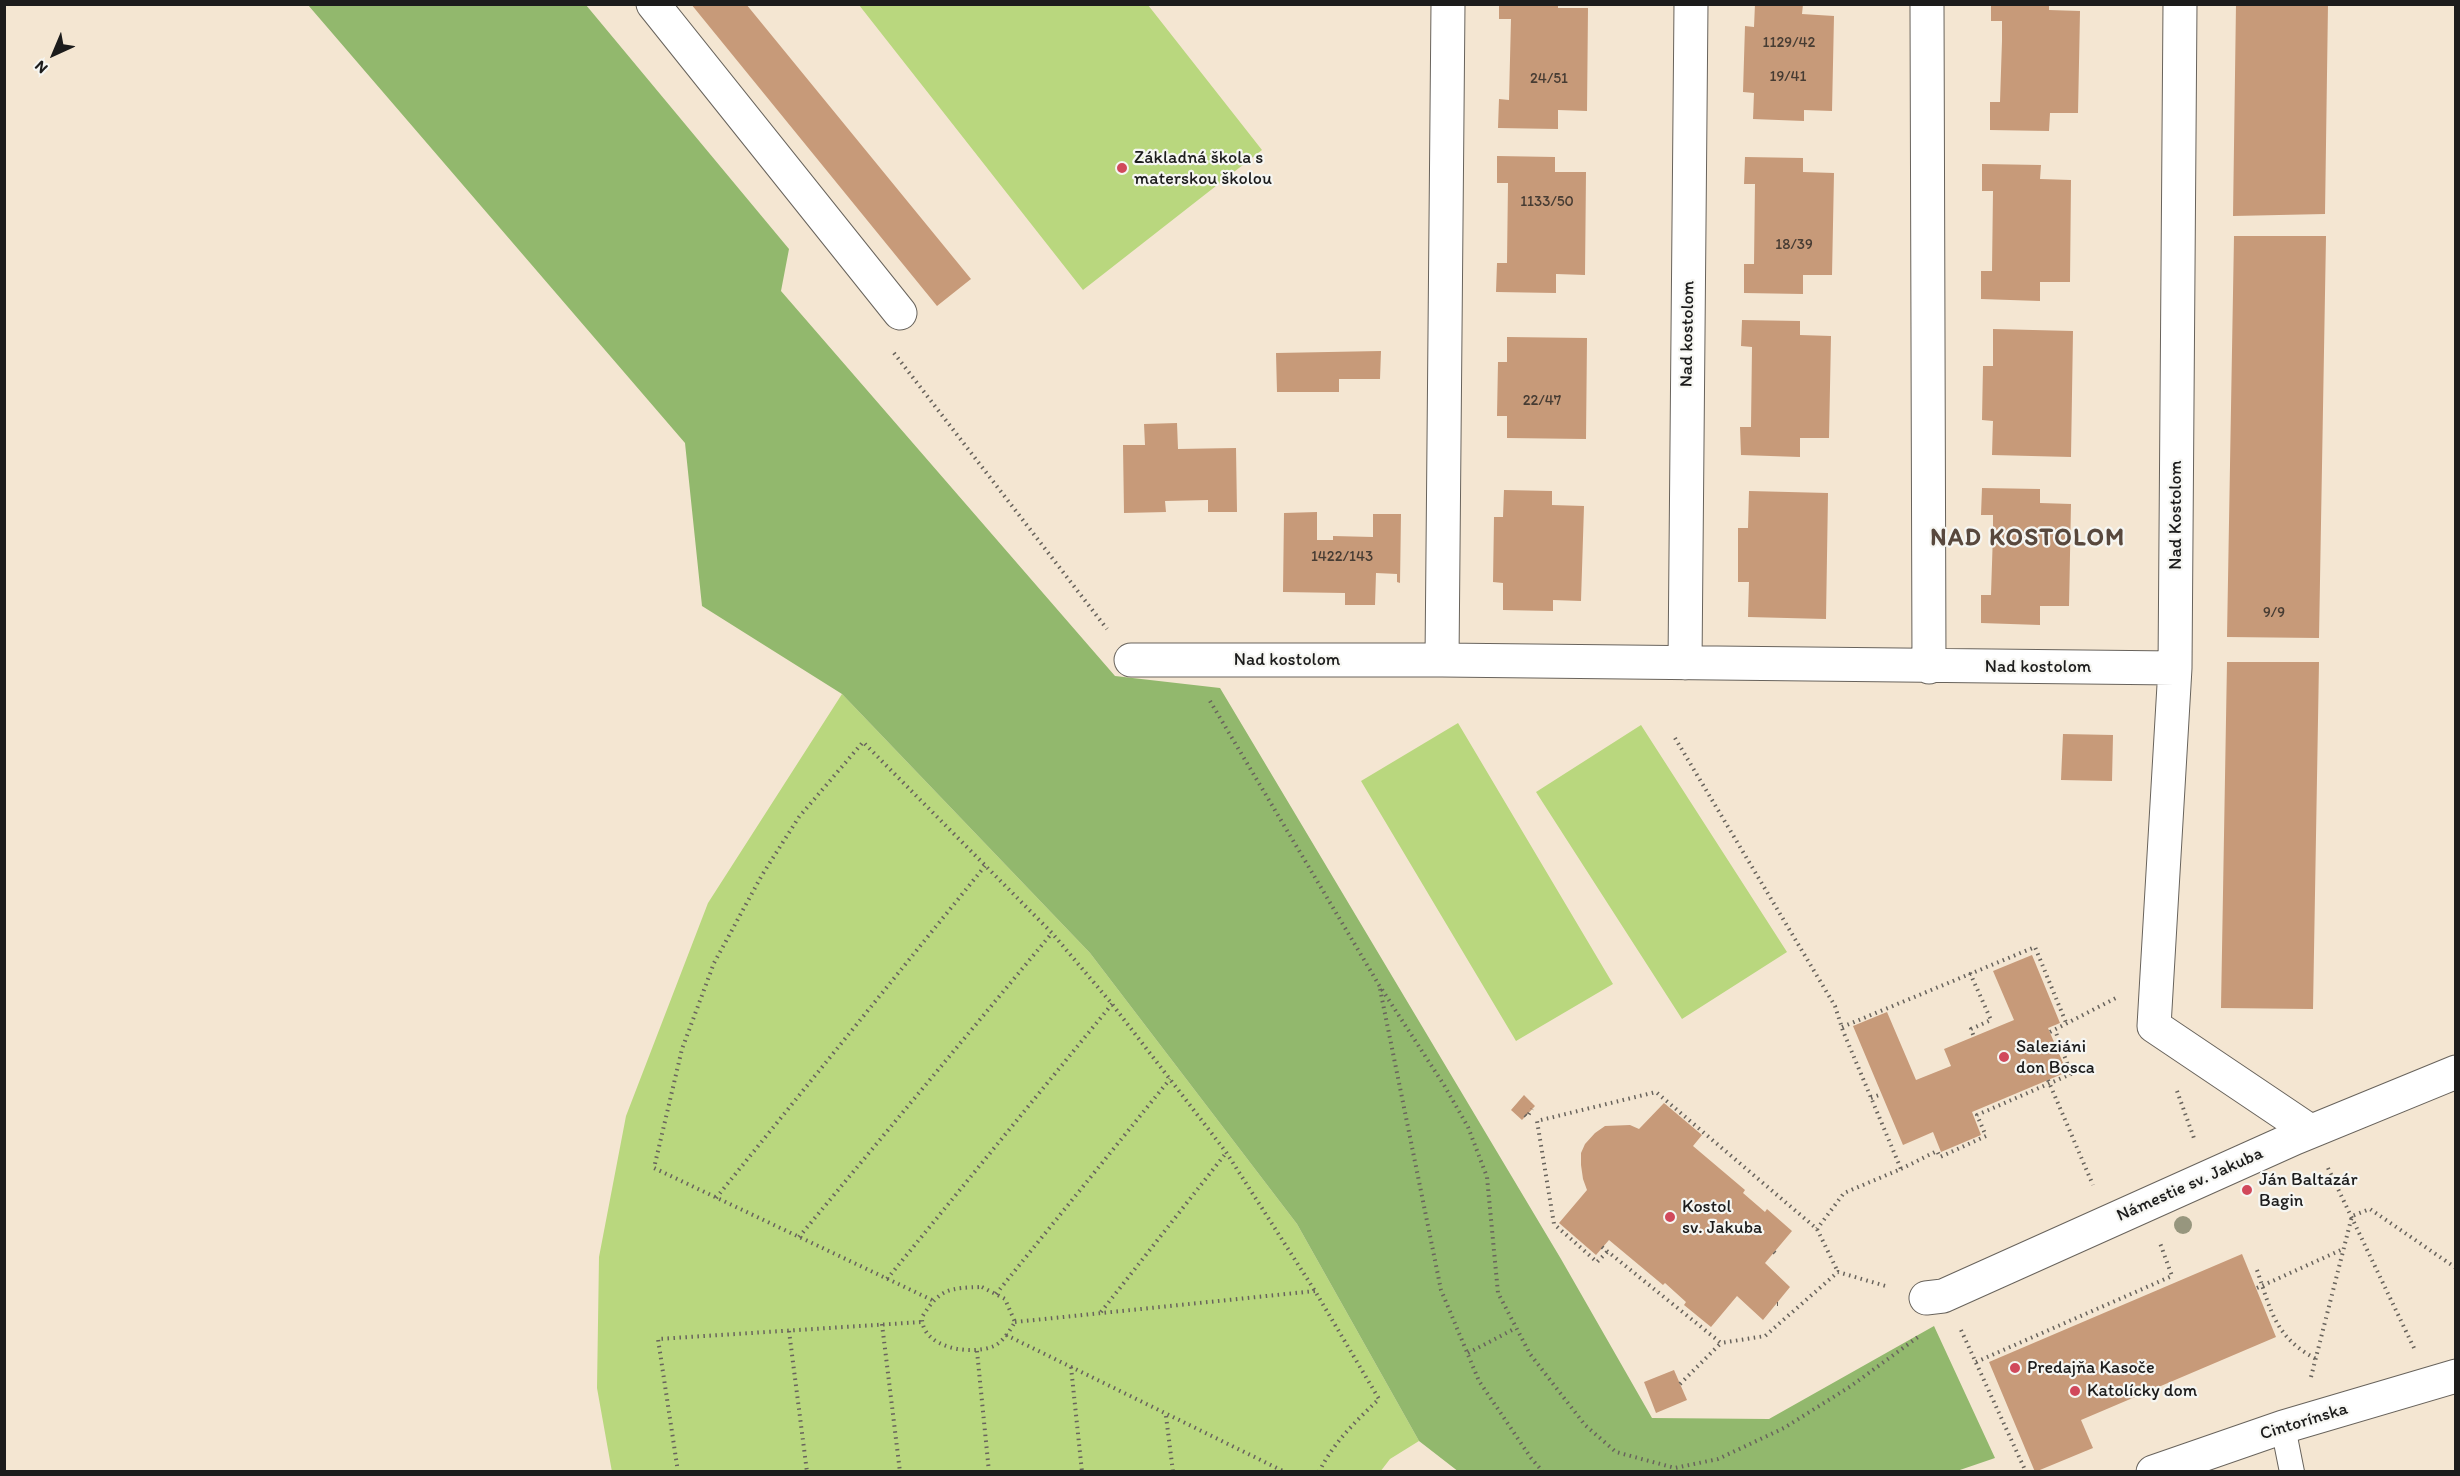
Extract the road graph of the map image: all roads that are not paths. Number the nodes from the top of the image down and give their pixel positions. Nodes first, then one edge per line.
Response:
1 (653, 4) edge
2 (1448, 4) edge
3 (1691, 4) edge
4 (1927, 4) edge
5 (2180, 4) edge
6 (900, 313) dead end
7 (1131, 660) road end
8 (1442, 660) junction
9 (1686, 663) junction
10 (1929, 667) junction
11 (2175, 668) junction
12 (2456, 1072) edge
13 (2310, 1131) junction
14 (1926, 1298) road end
15 (2456, 1376) edge
16 (2283, 1428) junction
17 (2153, 1472) edge
18 (2292, 1472) edge

1 - 6 street
2 - 8 street
3 - 9 street, Nad kostolom
4 - 10 street
5 - 11 street, Nad Kostolom
7 - 8 street, Nad kostolom
8 - 9 street, Nad kostolom
9 - 10 street, Nad kostolom
10 - 11 street, Nad kostolom
11 - 13 street, Nad Kostolom
12 - 13 street, Námestie sv. Jakuba
13 - 14 street, Námestie sv. Jakuba
15 - 16 street, Cintorínska
16 - 17 street, Cintorínska
16 - 18 lane

